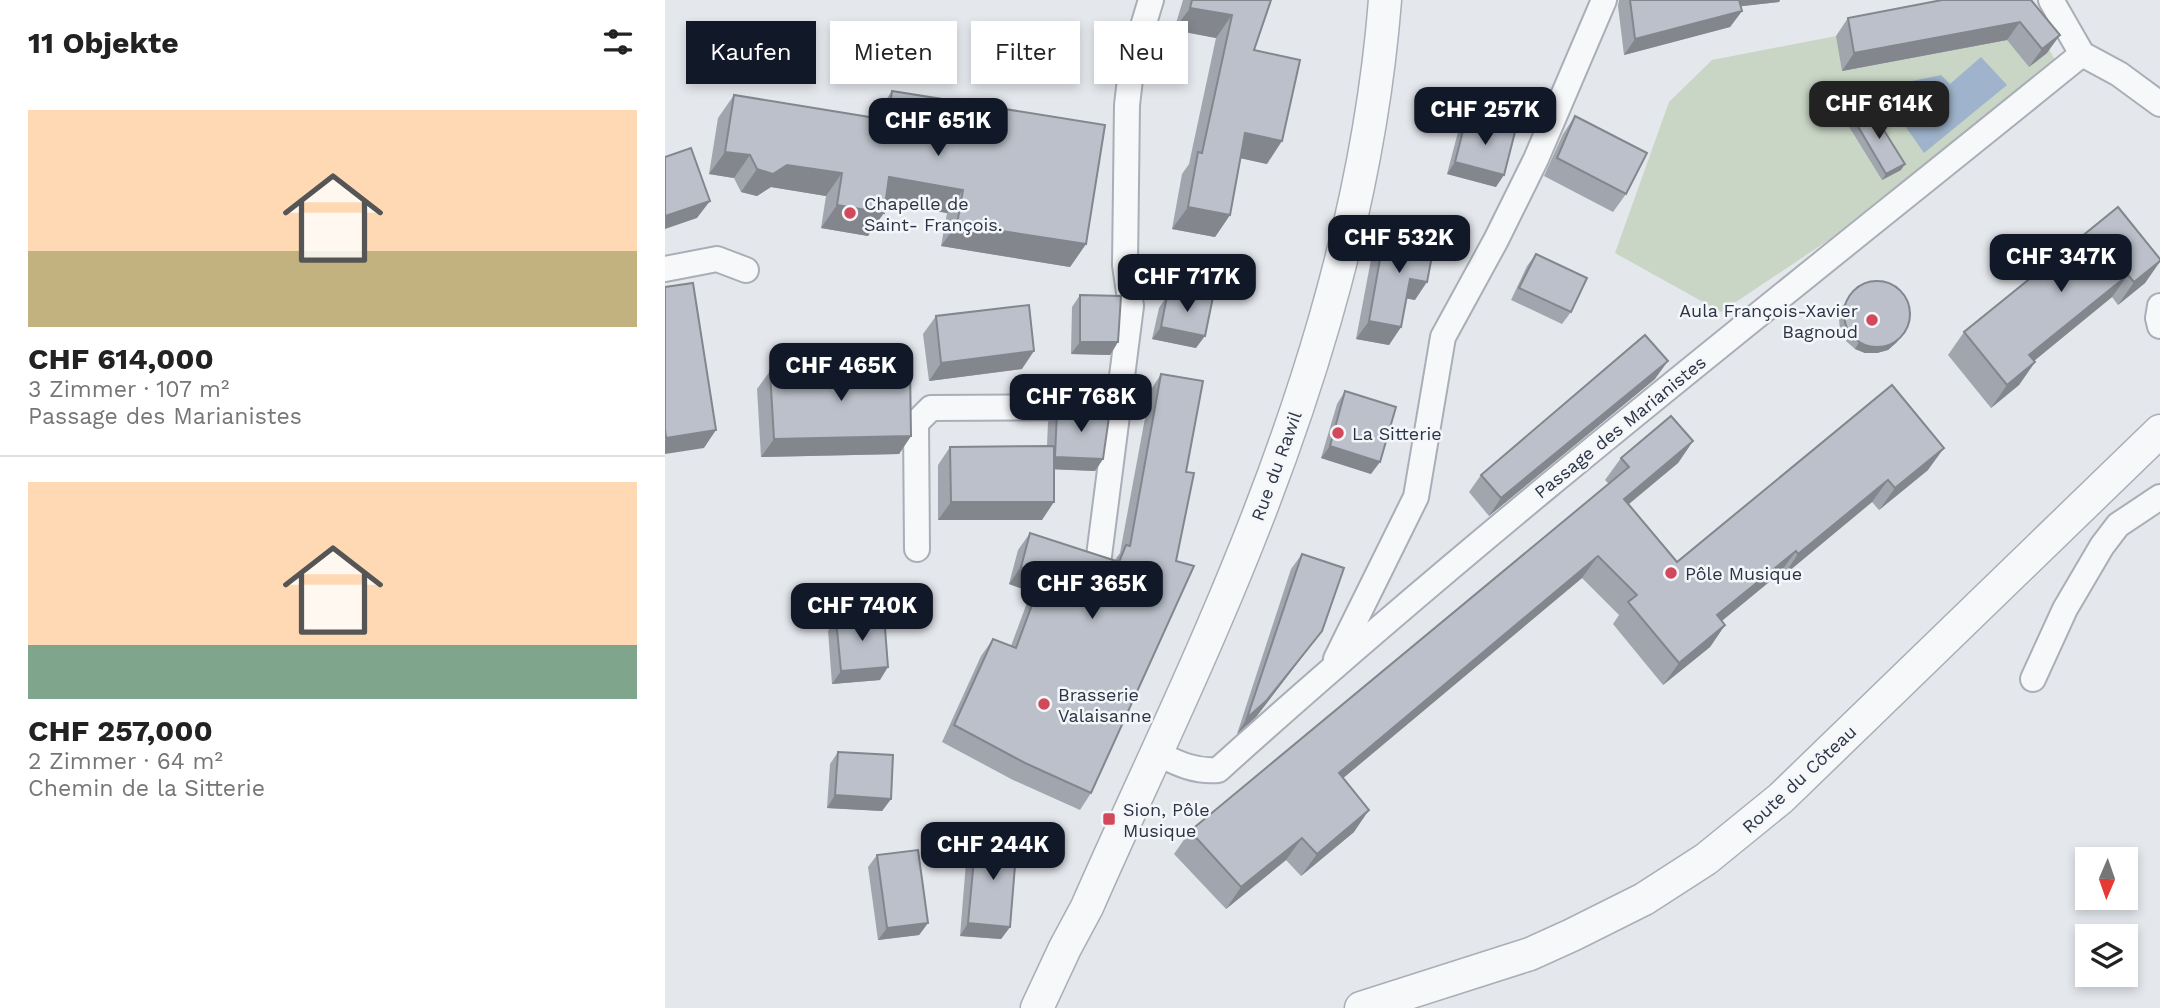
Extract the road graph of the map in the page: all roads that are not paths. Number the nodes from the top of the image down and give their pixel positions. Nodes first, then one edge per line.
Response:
1 (1151, 0) edge
2 (1385, 0) edge
3 (1604, 0) edge
4 (2051, 0) edge
5 (2082, 54) junction
6 (2160, 104) edge
7 (665, 268) edge
8 (746, 270) dead end
9 (2160, 306) edge
10 (2160, 326) edge
11 (1119, 407) junction
12 (2160, 432) edge
13 (2160, 497) edge
14 (917, 549) dead end
15 (1099, 556) edge
16 (1331, 668) junction
17 (2033, 679) dead end
18 (1156, 753) junction
19 (1087, 907) junction
20 (1037, 1008) edge
21 (1060, 1008) edge
22 (1361, 1008) edge

1 - 11 street
2 - 18 street, Rue du Rawil
3 - 16 street
4 - 5 street
5 - 6 street
5 - 16 street, Passage des Marianistes
7 - 8 street
9 - 10 street
11 - 14 street
11 - 15 street
12 - 22 street, Route du Côteau
13 - 17 street
16 - 18 street, Passage des Marianistes
18 - 19 street, Rue du Rawil
19 - 20 street, Rue du Rawil
19 - 21 street, Rue du Rawil

